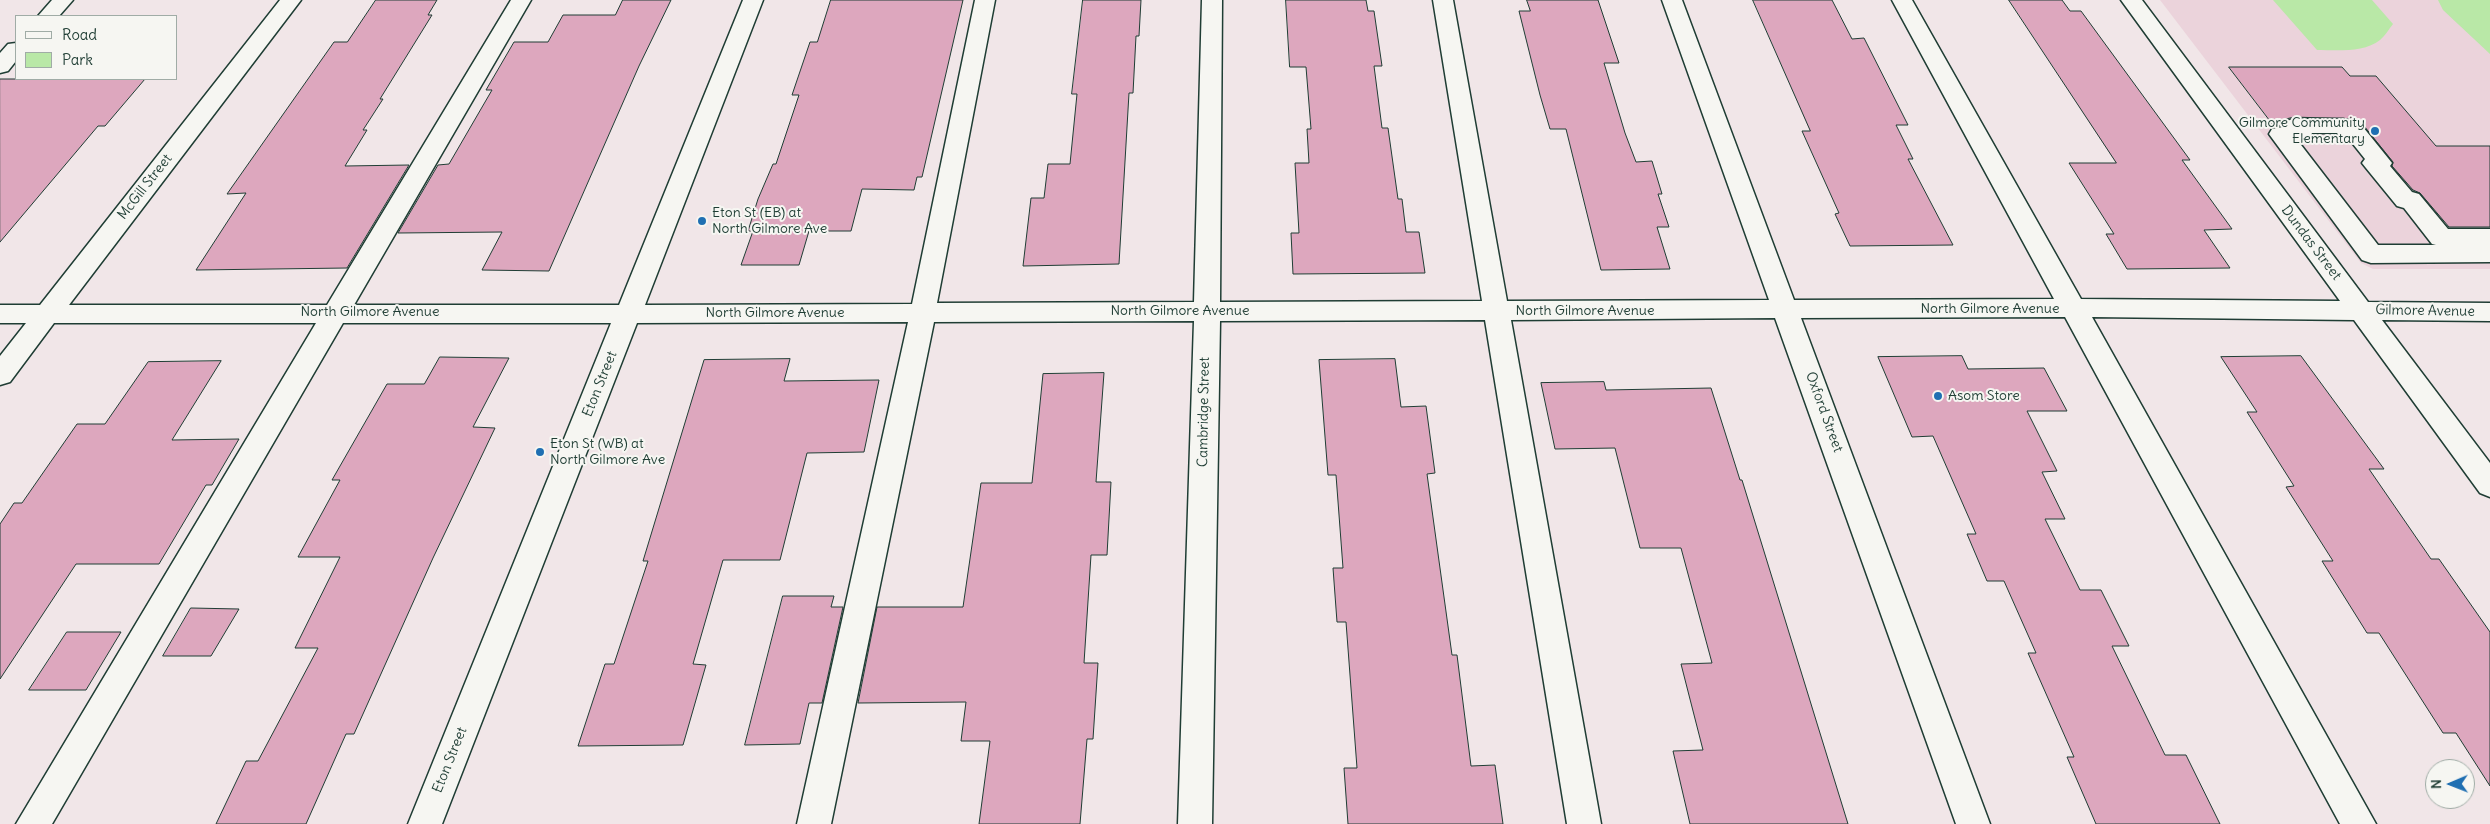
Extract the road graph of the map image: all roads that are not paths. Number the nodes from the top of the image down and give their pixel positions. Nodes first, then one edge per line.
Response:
1 (63, 0) edge
2 (291, 0) edge
3 (520, 0) edge
4 (753, 0) edge
5 (984, 0) edge
6 (1212, 0) edge
7 (1443, 0) edge
8 (1672, 0) edge
9 (1902, 0) edge
10 (2132, 0) edge
11 (49, 15) edge
12 (15, 50) edge
13 (0, 66) edge
14 (2490, 233) edge
15 (2490, 253) edge
16 (2074, 308) junction
17 (1787, 310) junction
18 (2361, 310) junction
19 (1208, 311) junction
20 (1496, 311) junction
21 (336, 312) junction
22 (923, 312) junction
23 (2490, 312) edge
24 (49, 313) junction
25 (0, 314) edge
26 (628, 314) junction
27 (0, 375) edge
28 (2490, 485) edge
29 (33, 824) edge
30 (425, 824) edge
31 (814, 824) edge
32 (1195, 824) edge
33 (1584, 824) edge
34 (1973, 824) edge
35 (2359, 824) edge

1 - 11 street
2 - 24 street, McGill Street
3 - 21 street
4 - 26 street, Eton Street
5 - 22 street
6 - 19 street, Cambridge Street
7 - 20 street
8 - 17 street, Oxford Street
9 - 16 street
10 - 18 street, Dundas Street
12 - 13 street
14 - 15 street
16 - 17 street, North Gilmore Avenue
16 - 18 street, North Gilmore Avenue
16 - 35 street
17 - 20 street, North Gilmore Avenue
17 - 34 street, Oxford Street
18 - 23 street, Gilmore Avenue
18 - 28 street, Dundas Street
19 - 20 street, North Gilmore Avenue
19 - 22 street, North Gilmore Avenue
19 - 32 street, Cambridge Street
20 - 33 street
21 - 24 street, North Gilmore Avenue
21 - 26 street, North Gilmore Avenue
21 - 29 street
22 - 26 street, North Gilmore Avenue
22 - 31 street
24 - 25 street, North Gilmore Avenue
24 - 27 street, McGill Street
26 - 30 street, Eton Street

